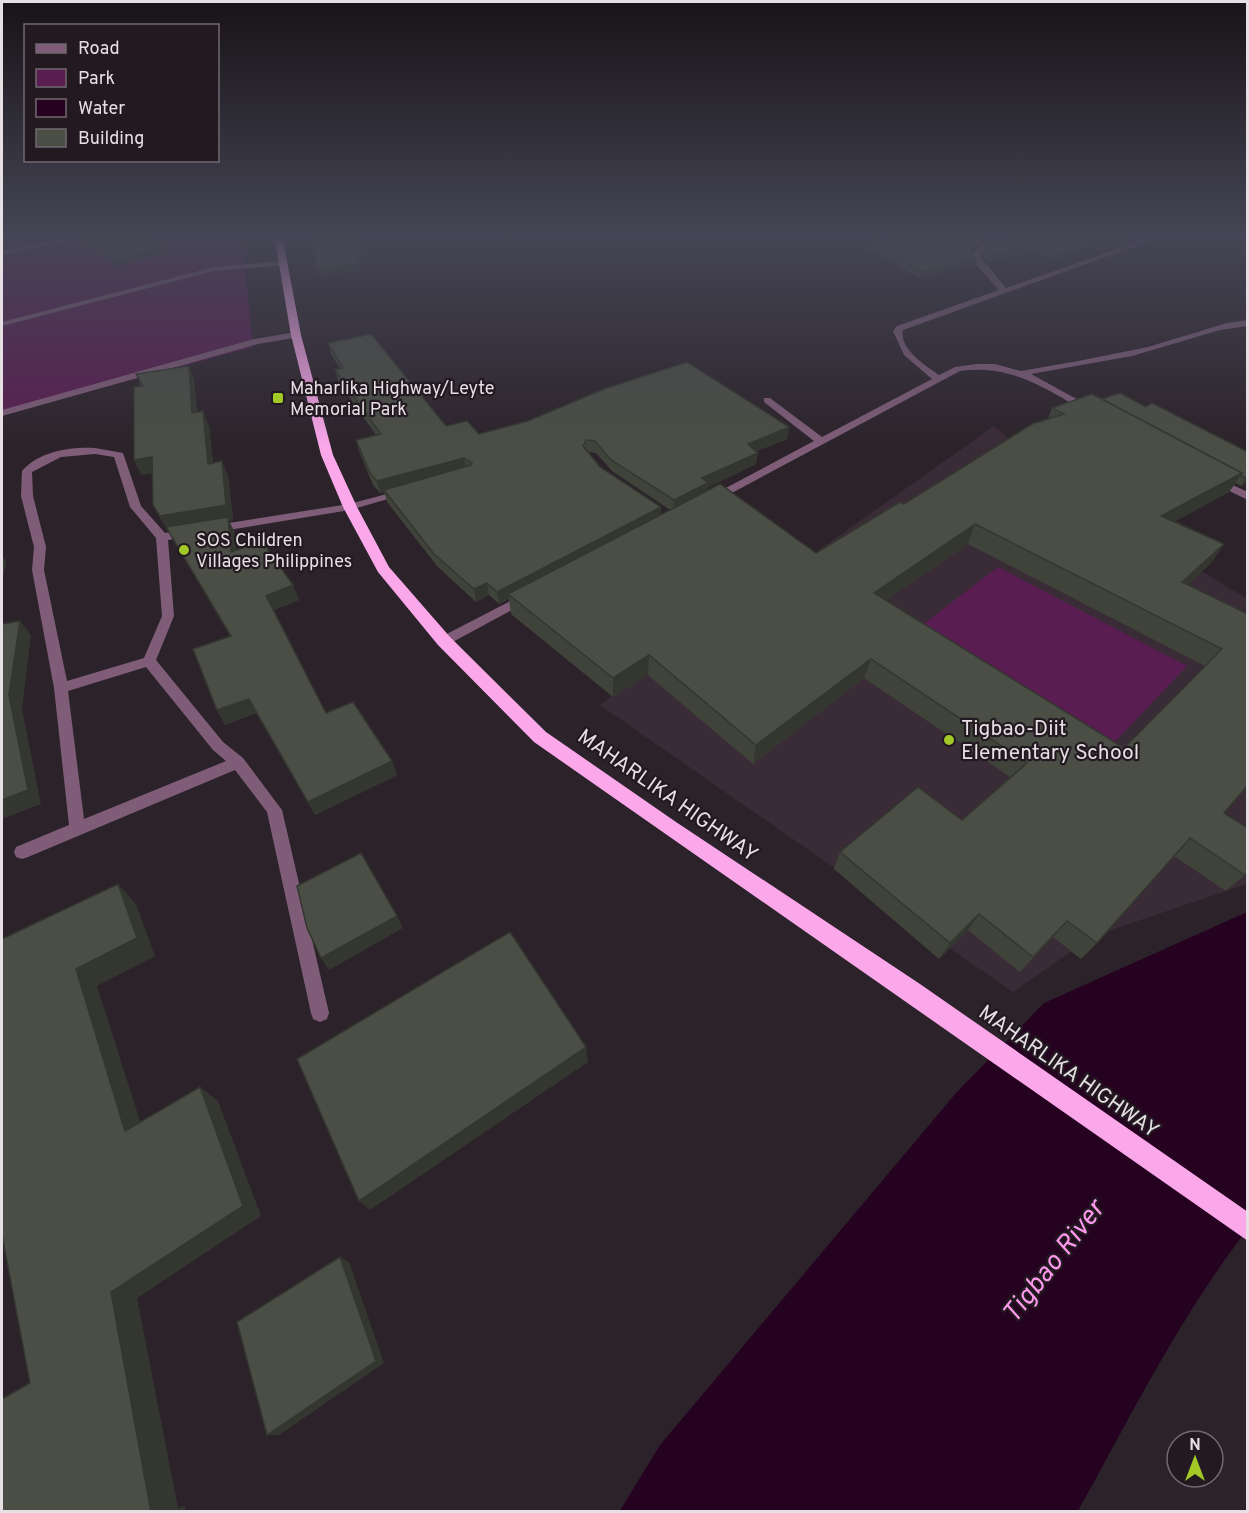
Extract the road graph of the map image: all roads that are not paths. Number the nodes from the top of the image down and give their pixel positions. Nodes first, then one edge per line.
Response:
1 (72, 306) edge
2 (291, 306) edge
3 (965, 306) edge
4 (1248, 323) edge
5 (2, 324) edge
6 (296, 335) junction
7 (1023, 373) junction
8 (938, 379) junction
9 (767, 400) dead end
10 (2, 413) edge
11 (1103, 417) edge
12 (820, 441) junction
13 (1203, 473) edge
14 (414, 490) edge
15 (1248, 497) edge
16 (705, 503) edge
17 (350, 507) junction
18 (162, 537) junction
19 (538, 591) edge
20 (444, 641) junction
21 (149, 661) junction
22 (61, 688) junction
23 (238, 762) junction
24 (77, 826) junction
25 (21, 852) dead end
26 (320, 1013) dead end
27 (1248, 1227) edge

1 - 5 street
2 - 6 highway, MAHARLIKA HIGHWAY
3 - 8 street
4 - 7 street
6 - 10 street
6 - 17 highway, MAHARLIKA HIGHWAY
7 - 8 street
7 - 11 street
8 - 12 street
9 - 12 street
12 - 16 street
13 - 15 street
14 - 17 street
17 - 18 street
17 - 20 highway, MAHARLIKA HIGHWAY
18 - 21 street
18 - 22 street
19 - 20 street
20 - 27 highway, MAHARLIKA HIGHWAY
21 - 22 street
21 - 23 street
22 - 24 street
23 - 24 street
23 - 26 street
24 - 25 street

